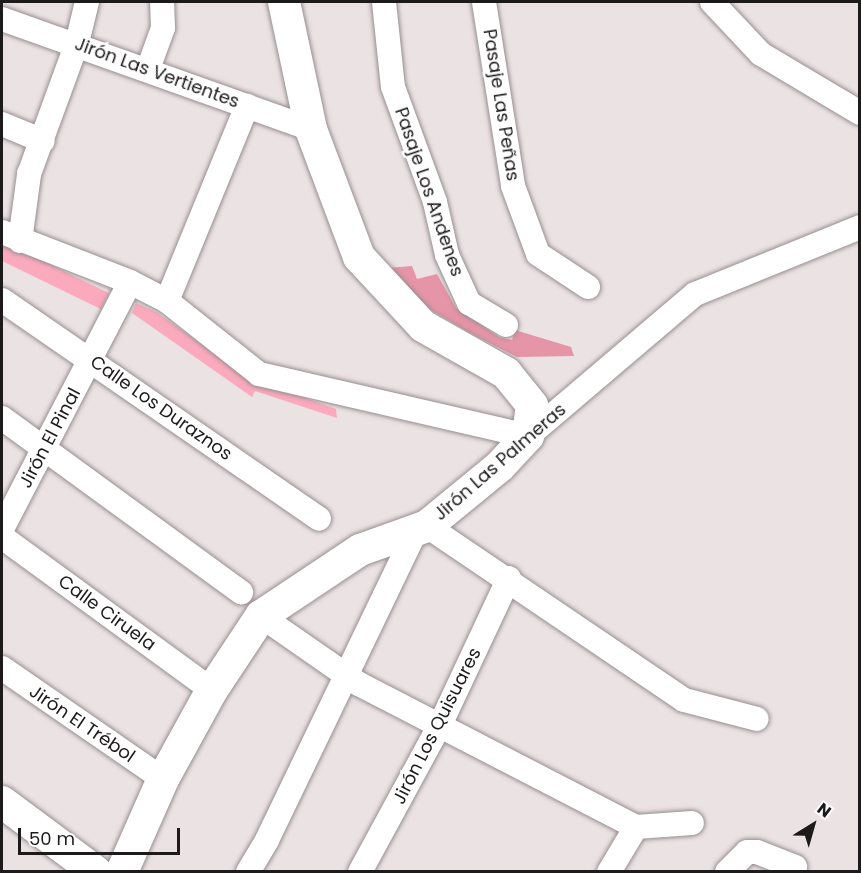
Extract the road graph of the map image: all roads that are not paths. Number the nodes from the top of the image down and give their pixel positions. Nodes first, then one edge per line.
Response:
1 (87, 2) edge
2 (162, 2) edge
3 (284, 2) edge
4 (384, 2) edge
5 (484, 2) edge
6 (712, 2) edge
7 (2, 19) edge
8 (77, 43) junction
9 (148, 69) junction
10 (247, 106) junction
11 (860, 113) edge
12 (2, 124) edge
13 (311, 129) junction
14 (43, 141) junction
15 (860, 227) edge
16 (11, 236) edge
17 (130, 282) junction
18 (588, 287) dead end
19 (2, 300) edge
20 (167, 301) junction
21 (506, 325) dead end
22 (92, 360) junction
23 (2, 418) edge
24 (528, 436) junction
25 (46, 447) junction
26 (319, 519) dead end
27 (422, 528) junction
28 (2, 529) edge
29 (2, 537) edge
30 (509, 578) junction
31 (241, 592) dead end
32 (261, 616) junction
33 (2, 668) edge
34 (346, 674) junction
35 (212, 690) junction
36 (757, 719) dead end
37 (441, 723) junction
38 (164, 779) junction
39 (2, 802) edge
40 (692, 823) dead end
41 (636, 827) junction
42 (795, 867) dead end
43 (96, 872) edge
44 (122, 872) edge
45 (248, 872) edge
46 (360, 872) edge
47 (609, 872) edge
48 (727, 872) edge

1 - 8 street
2 - 9 street
3 - 13 main road
4 - 21 street, Pasaje Los Andenes
5 - 18 street, Pasaje Las Peñas
6 - 11 street
7 - 8 street, Jirón Las Vertientes
8 - 9 street, Jirón Las Vertientes
8 - 14 street
9 - 10 street, Jirón Las Vertientes
10 - 13 street, Jirón Las Vertientes
10 - 20 street
12 - 14 street
13 - 24 main road
14 - 16 street
15 - 24 street, Jirón Las Palmeras
16 - 17 street
17 - 20 street
17 - 22 street, Jirón El Pinal
19 - 22 street, Calle Los Duraznos
20 - 24 street
22 - 25 street, Jirón El Pinal
22 - 26 street, Calle Los Duraznos
23 - 25 street
24 - 27 main road, Jirón Las Palmeras
25 - 28 street, Jirón El Pinal
25 - 31 street
27 - 30 street
27 - 32 main road, Jirón Las Palmeras
27 - 34 street
29 - 35 street, Calle Ciruela
30 - 36 street
30 - 37 street, Jirón Los Quisuares
32 - 34 street
32 - 35 main road, Jirón Las Palmeras
33 - 38 street, Jirón El Trébol
34 - 37 street
34 - 45 street
35 - 38 main road, Jirón Las Palmeras
37 - 41 street
37 - 46 street, Jirón Los Quisuares
38 - 44 main road, Jirón Las Palmeras
39 - 43 main road
40 - 41 street
41 - 47 street
42 - 48 street

